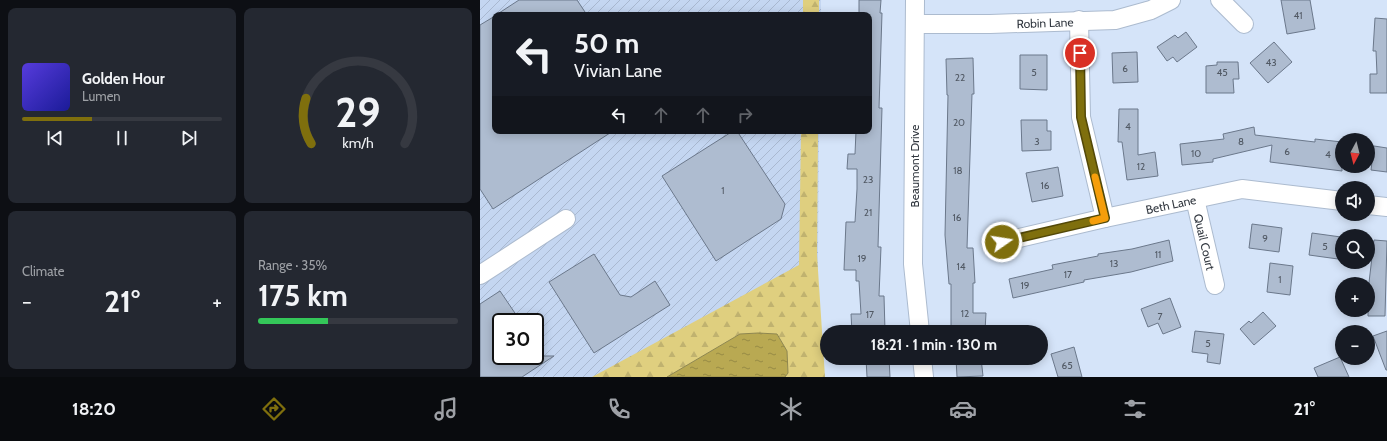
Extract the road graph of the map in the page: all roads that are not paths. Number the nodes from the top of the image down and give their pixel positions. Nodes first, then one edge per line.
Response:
1 (915, 0) edge
2 (1170, 0) edge
3 (1220, 0) edge
4 (1079, 20) junction
5 (915, 24) junction
6 (1244, 24) dead end
7 (1195, 199) junction
8 (1335, 200) edge
9 (1375, 205) edge
10 (1387, 207) edge
11 (1105, 218) junction
12 (566, 219) dead end
13 (1002, 242) dead end
14 (480, 275) edge
15 (1215, 285) dead end
16 (919, 325) edge
17 (923, 365) edge
18 (924, 377) edge

1 - 5 street, Beaumont Drive
2 - 4 street, Robin Lane
3 - 6 street
4 - 5 street, Robin Lane
4 - 11 street
5 - 16 street, Beaumont Drive
7 - 8 street, Beth Lane
7 - 11 street, Beth Lane
7 - 15 street, Quail Court
9 - 10 street
11 - 13 street, Beth Lane
12 - 14 street
17 - 18 street

